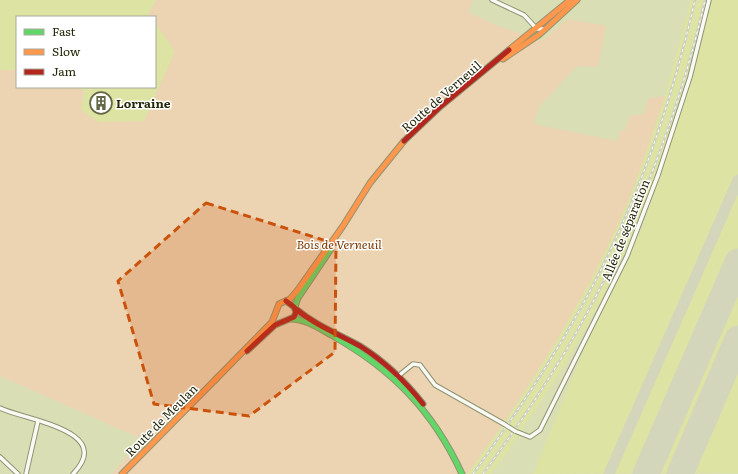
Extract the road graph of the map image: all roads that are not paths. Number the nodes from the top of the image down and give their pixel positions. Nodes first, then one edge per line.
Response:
1 (492, 0) edge
2 (570, 0) edge
3 (576, 0) edge
4 (709, 0) edge
5 (536, 29) junction
6 (546, 29) junction
7 (498, 60) junction
8 (343, 226) junction
9 (285, 301) junction
10 (295, 308) junction
11 (276, 312) junction
12 (288, 320) junction
13 (396, 377) junction
14 (215, 380) junction
15 (0, 408) edge
16 (38, 421) junction
17 (0, 457) edge
18 (18, 474) edge
19 (26, 474) edge
20 (72, 474) edge
21 (122, 474) edge
22 (462, 474) edge

1 - 5 street
2 - 5 main road, Route de Verneuil
3 - 6 main road, Route de Verneuil
4 - 13 street, Allée de séparation, bridge
5 - 6 street
5 - 7 main road, Route de Verneuil
6 - 7 main road, Route de Verneuil
7 - 8 main road, Route de Verneuil
8 - 9 main road, Route de Verneuil
8 - 10 main road, Route de Verneuil
9 - 10 main road
9 - 11 main road
10 - 12 main road
10 - 13 main road
11 - 12 main road
11 - 14 main road, Route de Meulan
12 - 13 main road
12 - 14 main road, Route de Meulan
13 - 22 main road
14 - 21 main road, Route de Meulan
15 - 16 street
16 - 19 street
16 - 20 street
17 - 18 street

